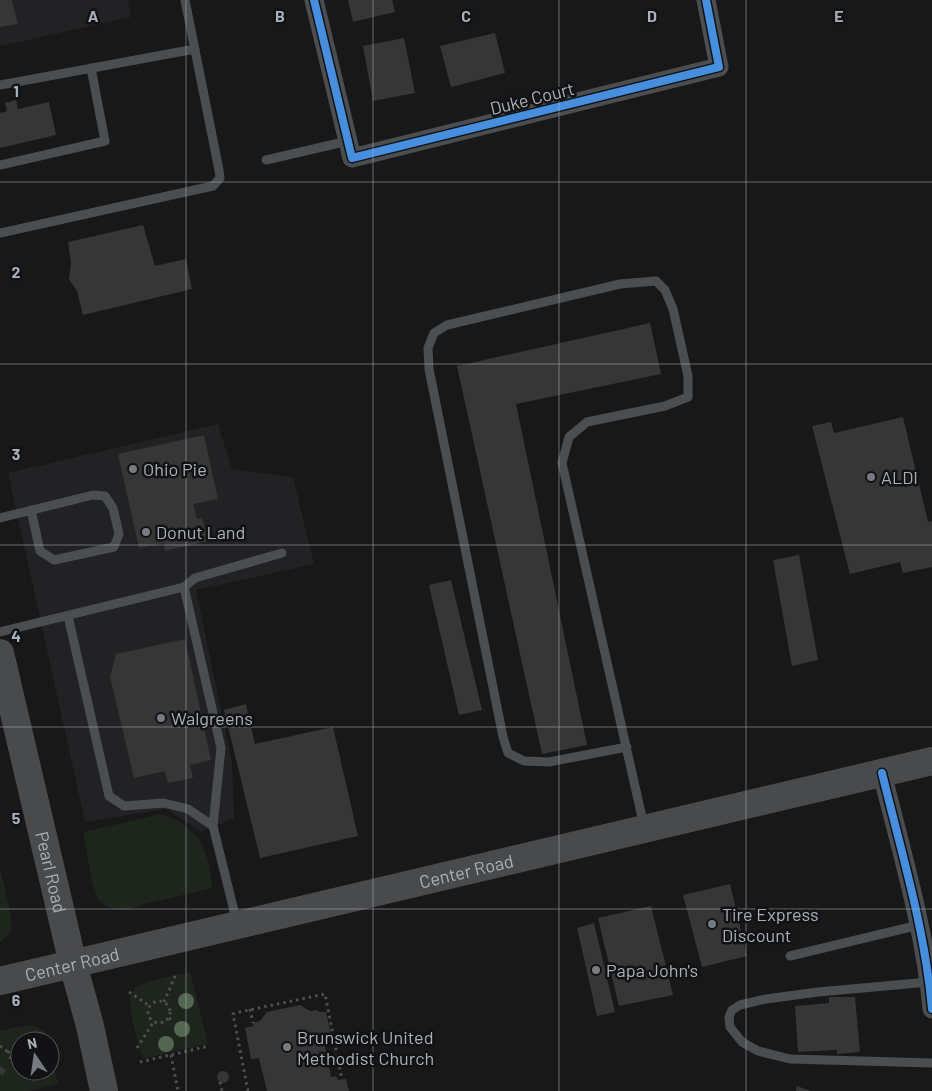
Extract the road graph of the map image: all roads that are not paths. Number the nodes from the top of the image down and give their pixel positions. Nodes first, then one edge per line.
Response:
1 (185, 0) edge
2 (314, 0) edge
3 (706, 0) edge
4 (195, 49) junction
5 (91, 68) junction
6 (0, 85) edge
7 (350, 149) junction
8 (266, 160) dead end
9 (0, 165) edge
10 (0, 233) edge
11 (31, 510) junction
12 (0, 518) edge
13 (282, 553) dead end
14 (184, 587) junction
15 (68, 616) junction
16 (0, 632) edge
17 (0, 652) edge
18 (4, 694) edge
19 (626, 747) junction
20 (932, 761) edge
21 (882, 773) junction
22 (213, 826) junction
23 (645, 829) junction
24 (919, 924) junction
25 (238, 925) junction
26 (790, 956) dead end
27 (72, 964) junction
28 (0, 981) edge
29 (930, 982) junction
30 (932, 1009) edge
31 (932, 1063) edge
32 (104, 1091) edge

1 - 4 lane
2 - 7 street
3 - 7 street, Duke Court
4 - 5 lane
4 - 10 lane
5 - 6 lane
5 - 9 lane
7 - 8 lane
11 - 11 lane
11 - 12 lane
13 - 14 lane
14 - 15 lane
14 - 22 lane
15 - 16 lane
15 - 22 lane
17 - 18 main road, Pearl Road
18 - 27 main road, Pearl Road
19 - 19 lane
19 - 23 lane
20 - 21 main road, Center Road
21 - 23 main road, Center Road
21 - 24 street
22 - 25 lane
23 - 25 main road, Center Road
24 - 26 lane
24 - 29 street
25 - 27 main road, Center Road
27 - 28 main road, Center Road
27 - 32 main road, Pearl Road
29 - 30 street
29 - 31 lane

